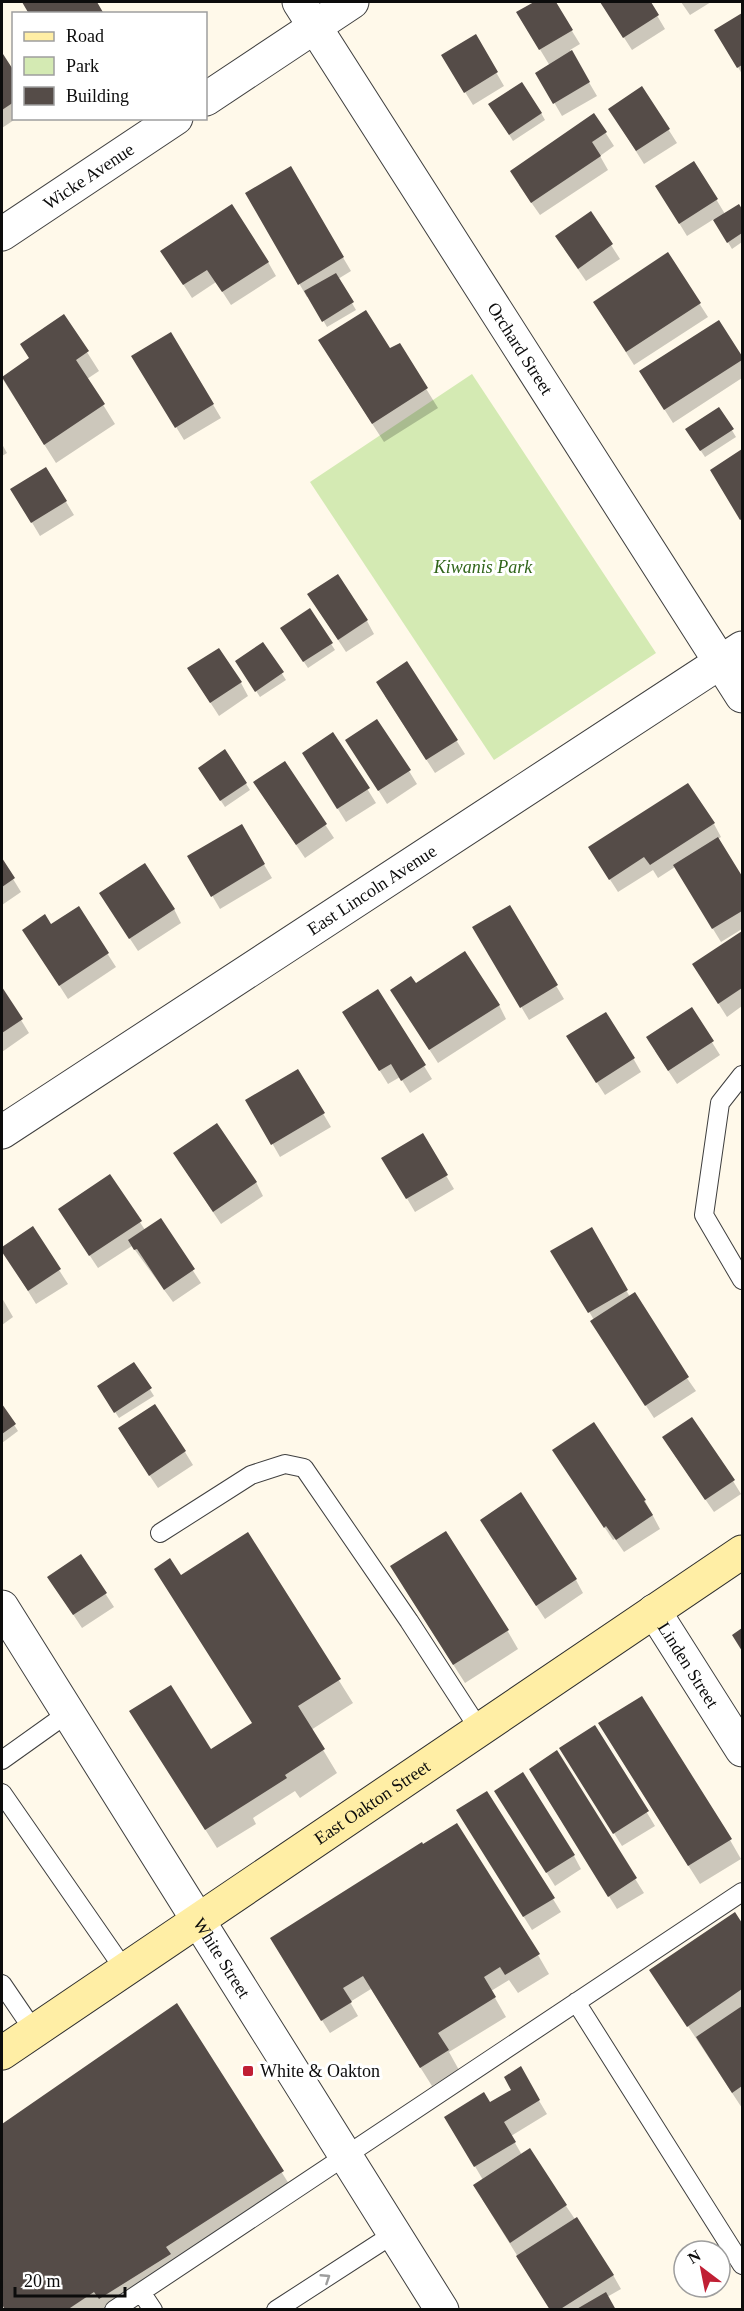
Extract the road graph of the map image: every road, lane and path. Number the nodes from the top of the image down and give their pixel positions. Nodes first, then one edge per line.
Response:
1 (352, 2) edge
2 (307, 14) edge
3 (207, 98) edge
4 (173, 120) edge
5 (2, 234) edge
6 (732, 655) edge
7 (742, 696) edge
8 (742, 1075) edge
9 (2, 1132) edge
10 (742, 1280) edge
11 (160, 1533) dead end
12 (742, 1552) edge
13 (2, 1607) edge
14 (654, 1611) junction
15 (68, 1713) junction
16 (479, 1729) junction
17 (742, 1750) edge
18 (2, 1760) edge
19 (2, 1793) edge
20 (742, 1892) edge
21 (198, 1919) junction
22 (124, 1969) junction
23 (2, 1984) edge
24 (576, 2002) junction
25 (34, 2031) junction
26 (2, 2053) edge
27 (346, 2155) junction
28 (395, 2233) junction
29 (742, 2265) edge
30 (141, 2292) junction
31 (120, 2308) edge
32 (153, 2310) edge
33 (276, 2310) edge
34 (442, 2310) edge

1 - 2 street
2 - 3 street
2 - 6 street, Orchard Street
4 - 5 street, Wicke Avenue
6 - 7 street, Orchard Street
6 - 9 street, East Lincoln Avenue
8 - 10 lane
11 - 16 lane
12 - 14 main road, East Oakton Street
13 - 15 street, White Street
14 - 16 main road, East Oakton Street
14 - 17 street, Linden Street
15 - 18 lane
15 - 21 street, White Street
16 - 21 main road, East Oakton Street
19 - 22 lane
20 - 24 lane
21 - 22 main road, East Oakton Street
21 - 27 street, White Street
22 - 25 main road, East Oakton Street
23 - 25 lane
24 - 27 lane
24 - 29 lane
25 - 26 main road, East Oakton Street
27 - 28 street, White Street
27 - 30 lane
33 -> 28 lane
28 - 34 street, White Street
30 - 31 lane
30 - 32 lane

